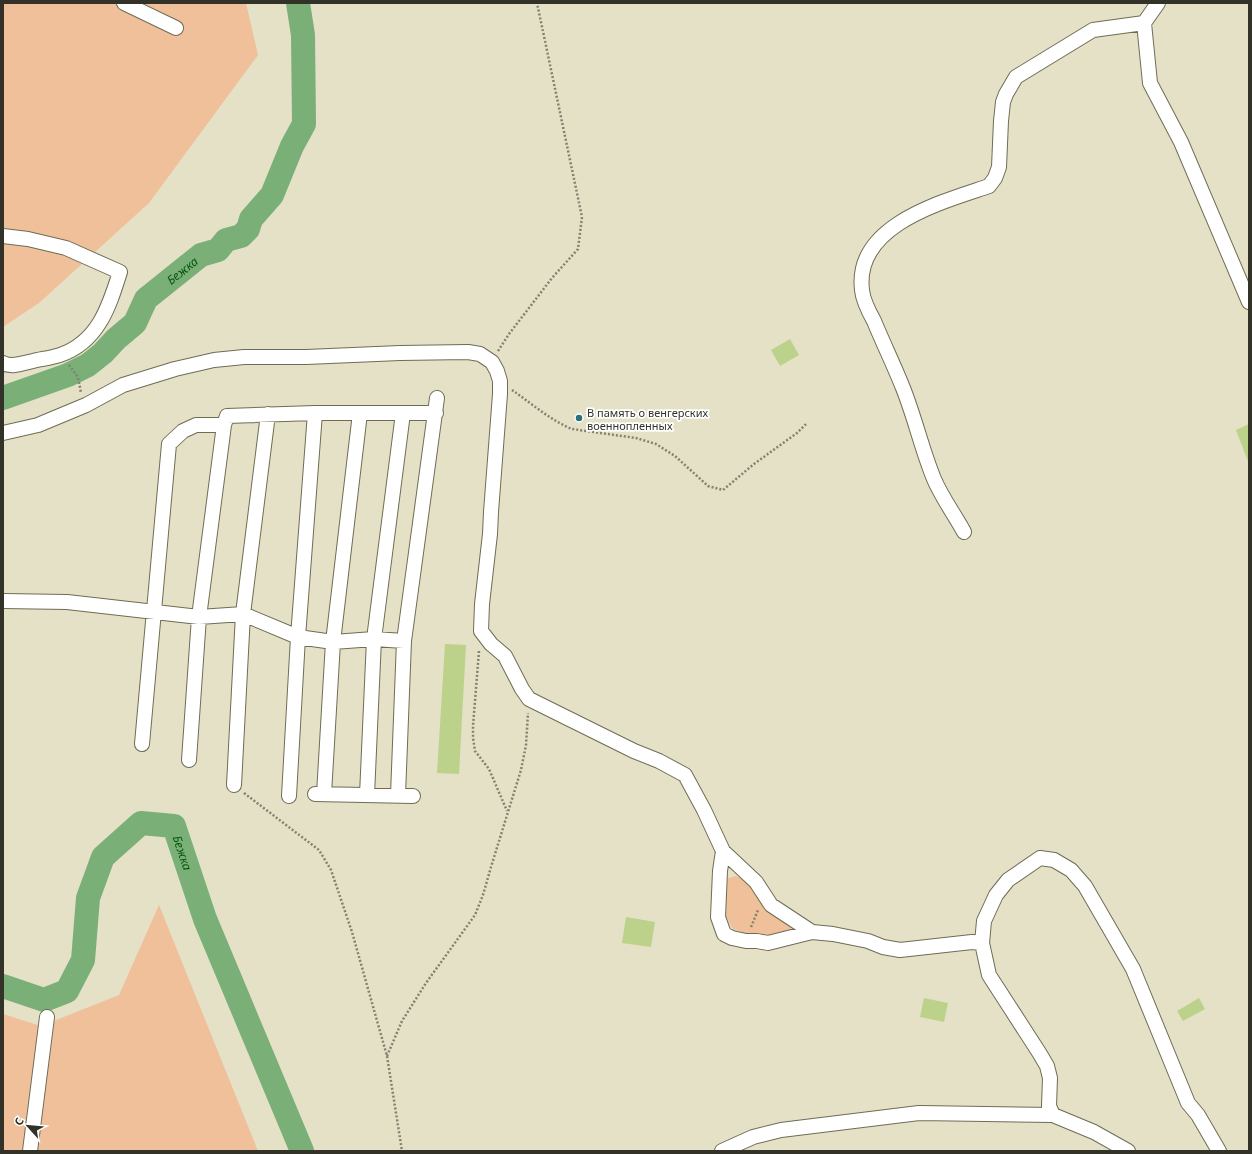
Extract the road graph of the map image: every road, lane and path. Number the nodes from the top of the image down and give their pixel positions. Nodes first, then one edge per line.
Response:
1 (124, 3) edge
2 (537, 3) edge
3 (1158, 3) edge
4 (1144, 23) junction
5 (176, 28) dead end
6 (3, 236) edge
7 (1249, 302) edge
8 (492, 362) junction
9 (3, 363) edge
10 (71, 368) dead end
11 (78, 377) dead end
12 (500, 381) junction
13 (437, 398) dead end
14 (315, 413) junction
15 (360, 413) junction
16 (403, 413) junction
17 (436, 413) junction
18 (268, 414) junction
19 (806, 424) dead end
20 (224, 425) junction
21 (3, 433) edge
22 (964, 532) dead end
23 (3, 601) edge
24 (154, 613) junction
25 (243, 614) junction
26 (199, 617) junction
27 (481, 631) junction
28 (298, 637) junction
29 (374, 639) junction
30 (404, 641) junction
31 (333, 642) junction
32 (529, 699) junction
33 (142, 744) dead end
34 (189, 760) dead end
35 (234, 785) joint
36 (366, 794) junction
37 (398, 795) junction
38 (290, 796) dead end
39 (412, 796) dead end
40 (508, 812) junction
41 (723, 851) junction
42 (764, 895) junction
43 (812, 932) junction
44 (746, 941) junction
45 (982, 943) junction
46 (48, 1016) dead end
47 (387, 1056) junction
48 (1053, 1115) junction
49 (30, 1151) edge
50 (402, 1151) edge
51 (722, 1151) edge
52 (1128, 1151) edge
53 (1219, 1151) edge

1 - 5 street
2 - 8 path
3 - 4 street
4 - 7 street
4 - 22 street
6 - 9 street
8 - 12 street
8 - 21 street
10 - 11 path
12 - 19 path
12 - 27 street
13 - 17 street
14 - 15 street
14 - 18 street
14 - 28 street
15 - 16 street
15 - 31 street
16 - 17 street
16 - 29 street
17 - 30 street
18 - 20 street
18 - 25 street
20 - 24 street
20 - 26 street
23 - 24 street
24 - 26 street
24 - 33 street
25 - 26 street
25 - 28 street
25 - 35 street
26 - 34 street
27 - 32 street
27 - 40 path
28 - 31 street
28 - 38 street
29 - 30 street
29 - 31 street
29 - 36 street
30 - 37 street
31 - 36 street
32 - 40 path
32 - 41 street
35 - 47 path
36 - 37 street
37 - 39 street
40 - 47 path
41 - 42 street
41 - 44 street
42 - 43 street
42 - 44 path
43 - 44 street
43 - 45 street
45 - 48 street
45 - 53 street
46 - 49 street
47 - 50 path
48 - 51 street
48 - 52 street

